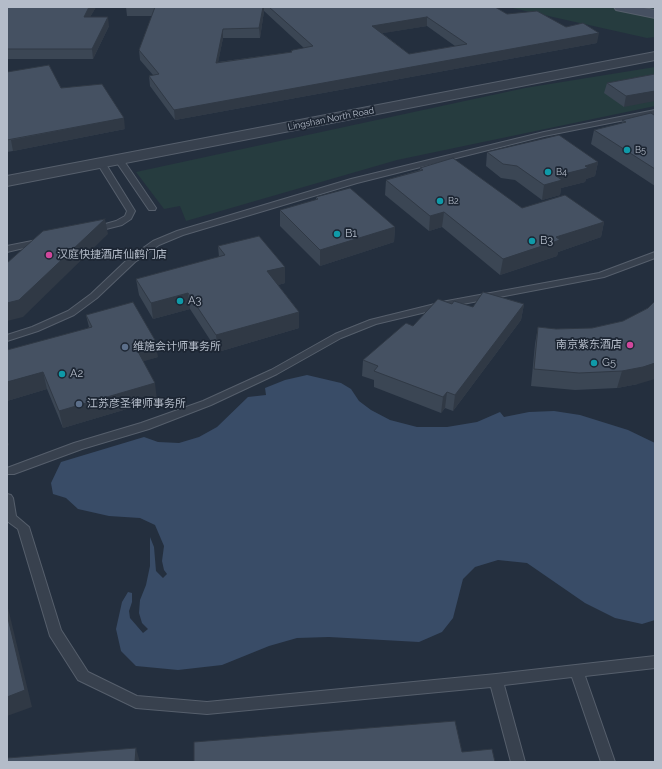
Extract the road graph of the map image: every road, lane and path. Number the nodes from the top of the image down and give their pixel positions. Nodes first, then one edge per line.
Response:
1 (620, 7) edge
2 (655, 14) edge
3 (655, 48) edge
4 (655, 56) edge
5 (655, 112) edge
6 (120, 160) junction
7 (101, 163) junction
8 (7, 169) edge
9 (7, 181) edge
10 (152, 208) dead end
11 (83, 232) edge
12 (52, 239) edge
13 (7, 249) edge
14 (655, 255) edge
15 (7, 338) edge
16 (10, 471) dead end
17 (7, 498) edge
18 (9, 518) edge
19 (655, 662) edge
20 (577, 671) junction
21 (496, 680) junction
22 (518, 762) edge
23 (608, 762) edge

1 - 2 main road
3 - 8 street, Lingshan North Road
4 - 6 street, Lingshan North Road
5 - 15 lane
6 - 7 street, Lingshan North Road
6 - 10 lane
7 - 9 street, Lingshan North Road
7 - 11 lane
12 - 13 lane
14 - 16 lane
17 - 18 lane
18 - 21 lane
19 - 20 lane
20 - 21 lane
20 - 23 lane
21 - 22 lane

